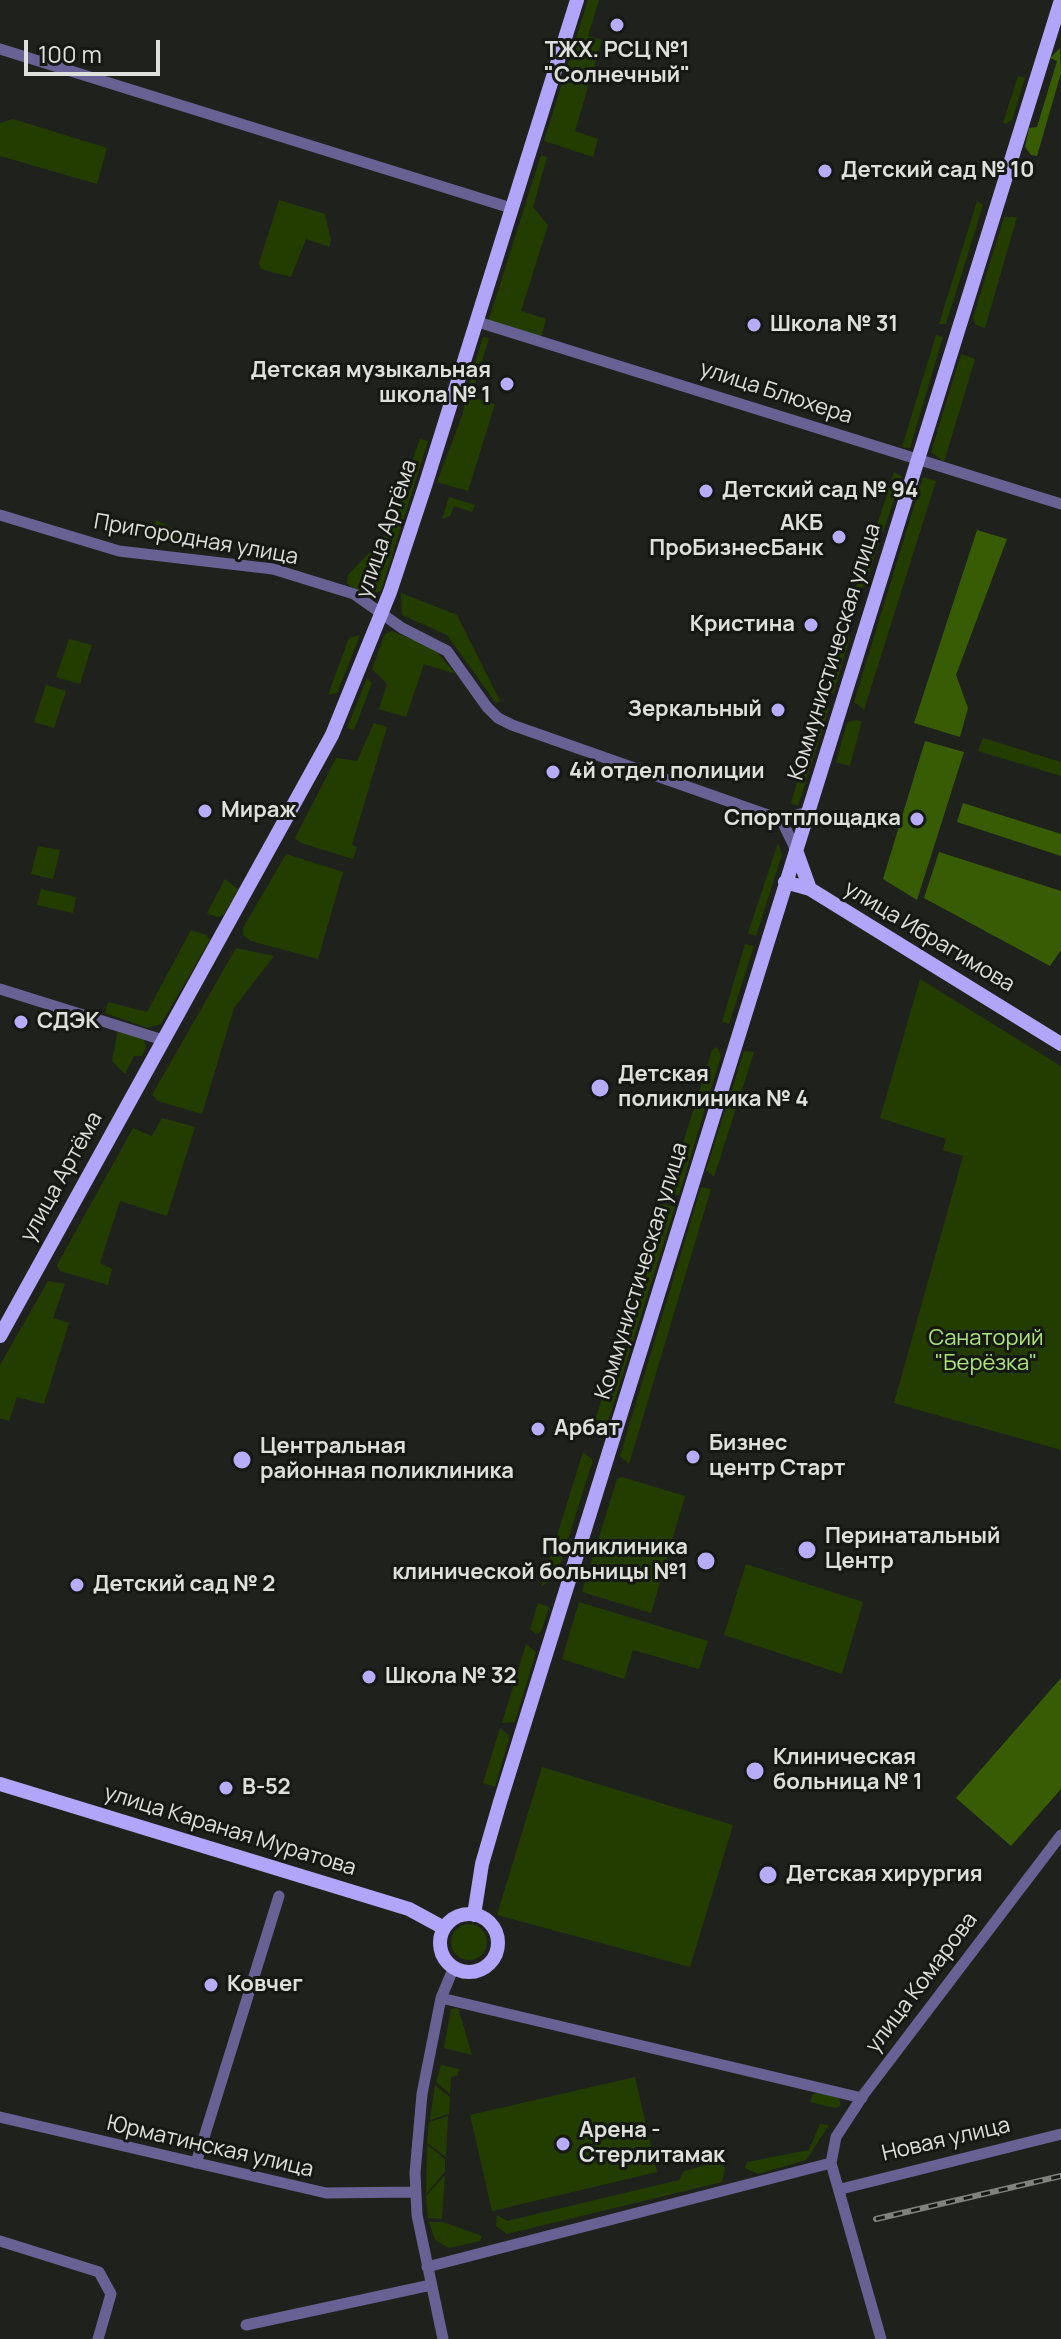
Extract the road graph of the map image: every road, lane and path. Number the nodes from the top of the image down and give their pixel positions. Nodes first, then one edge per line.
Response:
1 (577, 0) edge
2 (1061, 0) edge
3 (0, 49) edge
4 (511, 208) junction
5 (478, 322) junction
6 (918, 459) junction
7 (1061, 504) edge
8 (0, 515) edge
9 (382, 613) junction
10 (808, 812) junction
11 (781, 819) junction
12 (796, 850) junction
13 (785, 882) junction
14 (810, 889) junction
15 (0, 989) edge
16 (163, 1040) junction
17 (1061, 1044) edge
18 (0, 1336) edge
19 (0, 1784) edge
20 (1061, 1835) edge
21 (279, 1896) dead end
22 (474, 1915) junction
23 (444, 1928) junction
24 (454, 1967) junction
25 (441, 1998) junction
26 (862, 2098) junction
27 (0, 2117) edge
28 (1061, 2134) edge
29 (196, 2163) junction
30 (831, 2163) junction
31 (841, 2189) junction
32 (414, 2192) junction
33 (0, 2241) edge
34 (427, 2267) junction
35 (431, 2285) junction
36 (246, 2325) dead end
37 (98, 2339) edge
38 (443, 2339) edge
39 (881, 2339) edge

1 - 4 main road, улица Артёма
2 - 6 main road, Коммунистическая улица
3 - 4 street
4 - 5 main road, улица Артёма
5 - 6 street, улица Блюхера
5 - 9 main road, улица Артёма
6 - 7 street, улица Блюхера
6 - 10 main road, Коммунистическая улица
8 - 9 street, Пригородная улица
9 - 11 street, Пригородная улица
9 - 16 main road, улица Артёма
10 - 11 street
10 - 12 main road, Коммунистическая улица
11 - 12 street
12 - 13 main road, Коммунистическая улица
12 - 14 main road, улица Ибрагимова
13 - 14 main road
13 - 22 main road, Коммунистическая улица
14 - 17 main road, улица Ибрагимова
15 - 16 street
16 - 18 main road, улица Артёма
19 - 23 main road, улица Караная Муратова
20 - 26 street, улица Комарова
21 - 29 street
22 - 23 main road
22 - 24 main road
23 - 24 main road
24 - 25 street
25 - 26 street
25 - 32 street
26 - 30 street, улица Комарова
27 - 29 street, Юрматинская улица
28 - 31 street, Новая улица
29 - 32 street, Юрматинская улица
30 - 31 street
30 - 34 street
31 - 39 street
32 - 34 street
33 - 37 street
34 - 35 street
35 - 36 street
35 - 38 street

